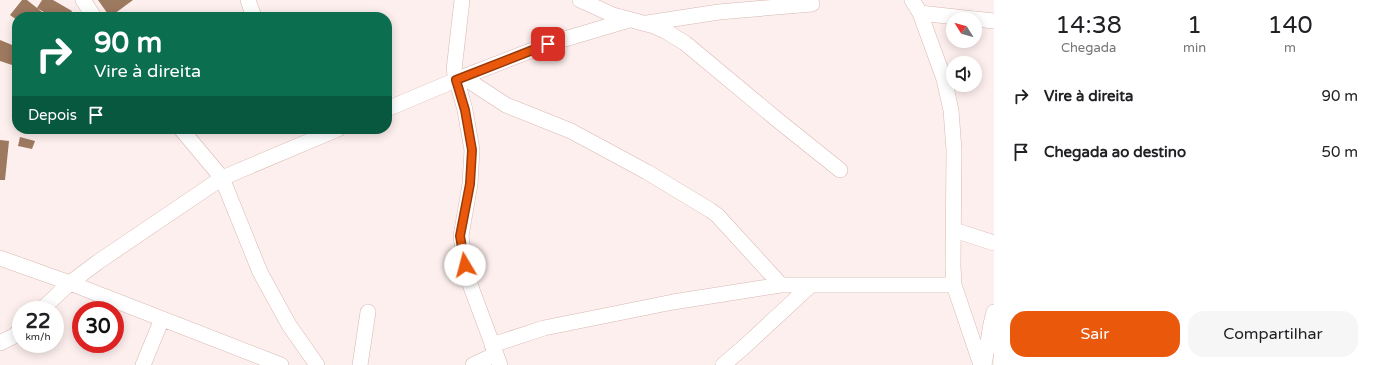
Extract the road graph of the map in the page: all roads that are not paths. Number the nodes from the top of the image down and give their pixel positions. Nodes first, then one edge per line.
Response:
1 (248, 0) edge
2 (462, 0) edge
3 (580, 0) edge
4 (912, 0) edge
5 (596, 3) edge
6 (812, 4) dead end
7 (252, 12) edge
8 (920, 13) junction
9 (946, 16) edge
10 (982, 20) edge
11 (994, 21) edge
12 (636, 22) junction
13 (459, 78) junction
14 (392, 107) edge
15 (185, 134) edge
16 (326, 134) edge
17 (840, 170) dead end
18 (222, 178) junction
19 (954, 230) junction
20 (994, 243) edge
21 (0, 258) edge
22 (70, 283) junction
23 (781, 285) junction
24 (811, 285) junction
25 (954, 285) junction
26 (51, 301) edge
27 (368, 312) dead end
28 (994, 312) edge
29 (162, 318) junction
30 (12, 337) edge
31 (0, 343) edge
32 (496, 355) edge
33 (986, 364) edge
34 (143, 365) edge
35 (281, 365) edge
36 (317, 365) edge
37 (360, 365) edge
38 (474, 365) edge
39 (723, 365) edge

1 - 7 street
2 - 13 street
3 - 5 street
4 - 8 street
5 - 12 street
6 - 12 street
8 - 9 street
8 - 19 street
10 - 11 street
12 - 13 street
12 - 17 street
13 - 14 street
13 - 23 street
13 - 32 street
15 - 18 street
16 - 18 street
18 - 22 street
18 - 36 street
19 - 20 street
19 - 25 street
21 - 22 street
22 - 26 street
22 - 29 street
23 - 24 street
23 - 32 street
24 - 25 street
24 - 39 street
25 - 33 street
27 - 37 street
28 - 33 street
29 - 34 street
29 - 35 street
30 - 31 street
32 - 38 street

